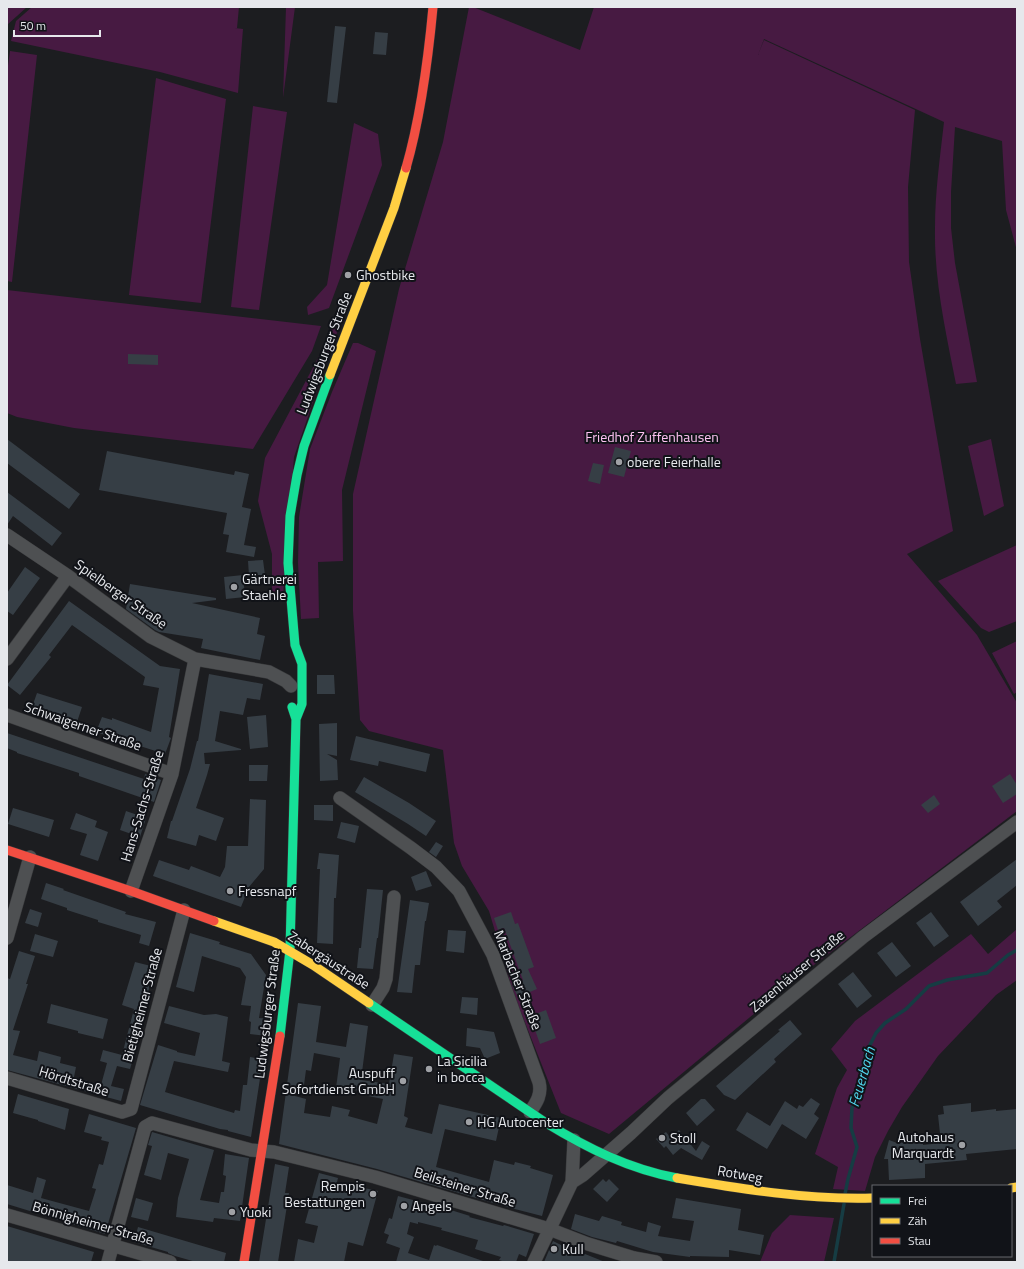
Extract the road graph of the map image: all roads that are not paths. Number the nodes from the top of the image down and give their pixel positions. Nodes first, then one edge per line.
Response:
1 (433, 7) edge
2 (7, 535) edge
3 (68, 576) junction
4 (295, 645) junction
5 (292, 658) dead end
6 (7, 659) edge
7 (195, 659) junction
8 (291, 686) joint
9 (7, 716) edge
10 (296, 719) junction
11 (172, 774) junction
12 (340, 798) dead end
13 (1017, 822) edge
14 (7, 850) edge
15 (30, 857) junction
16 (131, 892) junction
17 (394, 897) dead end
18 (184, 910) junction
19 (7, 938) edge
20 (290, 950) junction
21 (372, 1005) junction
22 (7, 1078) edge
23 (131, 1109) joint
24 (530, 1112) junction
25 (574, 1140) junction
26 (261, 1151) junction
27 (605, 1155) junction
28 (572, 1182) junction
29 (872, 1198) edge
30 (7, 1215) edge
31 (549, 1229) junction
32 (113, 1246) junction
33 (108, 1262) edge
34 (170, 1262) edge
35 (244, 1262) edge
36 (534, 1262) edge
37 (656, 1262) edge

1 - 4 main road, Ludwigsburger Straße
2 - 3 street, Spielberger Straße
3 - 6 street
3 - 7 street, Spielberger Straße
4 - 5 main road, Ludwigsburger Straße
4 - 10 main road, Ludwigsburger Straße
7 - 8 street, Spielberger Straße
7 - 11 street, Hans-Sachs-Straße
8 - 10 main road, Ludwigsburger Straße
9 - 11 street, Schwaigerner Straße
10 - 20 main road, Ludwigsburger Straße
11 - 16 street, Hans-Sachs-Straße
12 - 24 street, Marbacher Straße
13 - 27 street, Zazenhäuser Straße
14 - 15 main road, Zabergäustraße
15 - 16 main road, Zabergäustraße
15 - 19 street
16 - 18 main road, Zabergäustraße
17 - 21 street
18 - 20 main road, Zabergäustraße
18 - 23 street, Bietigheimer Straße
20 - 21 main road, Zabergäustraße
20 - 26 main road, Ludwigsburger Straße
21 - 24 main road, Zabergäustraße
22 - 23 street, Hördtstraße
24 - 25 main road, Zabergäustraße
25 - 27 main road, Zabergäustraße
25 - 28 street
26 - 31 street, Beilsteiner Straße
26 - 32 street
26 - 35 main road, Ludwigsburger Straße
27 - 28 street
27 - 29 main road, Rotweg
28 - 31 street
30 - 32 street, Bönnigheimer Straße
31 - 36 street
31 - 37 street, Beilsteiner Straße
32 - 33 street
32 - 34 street, Bönnigheimer Straße

